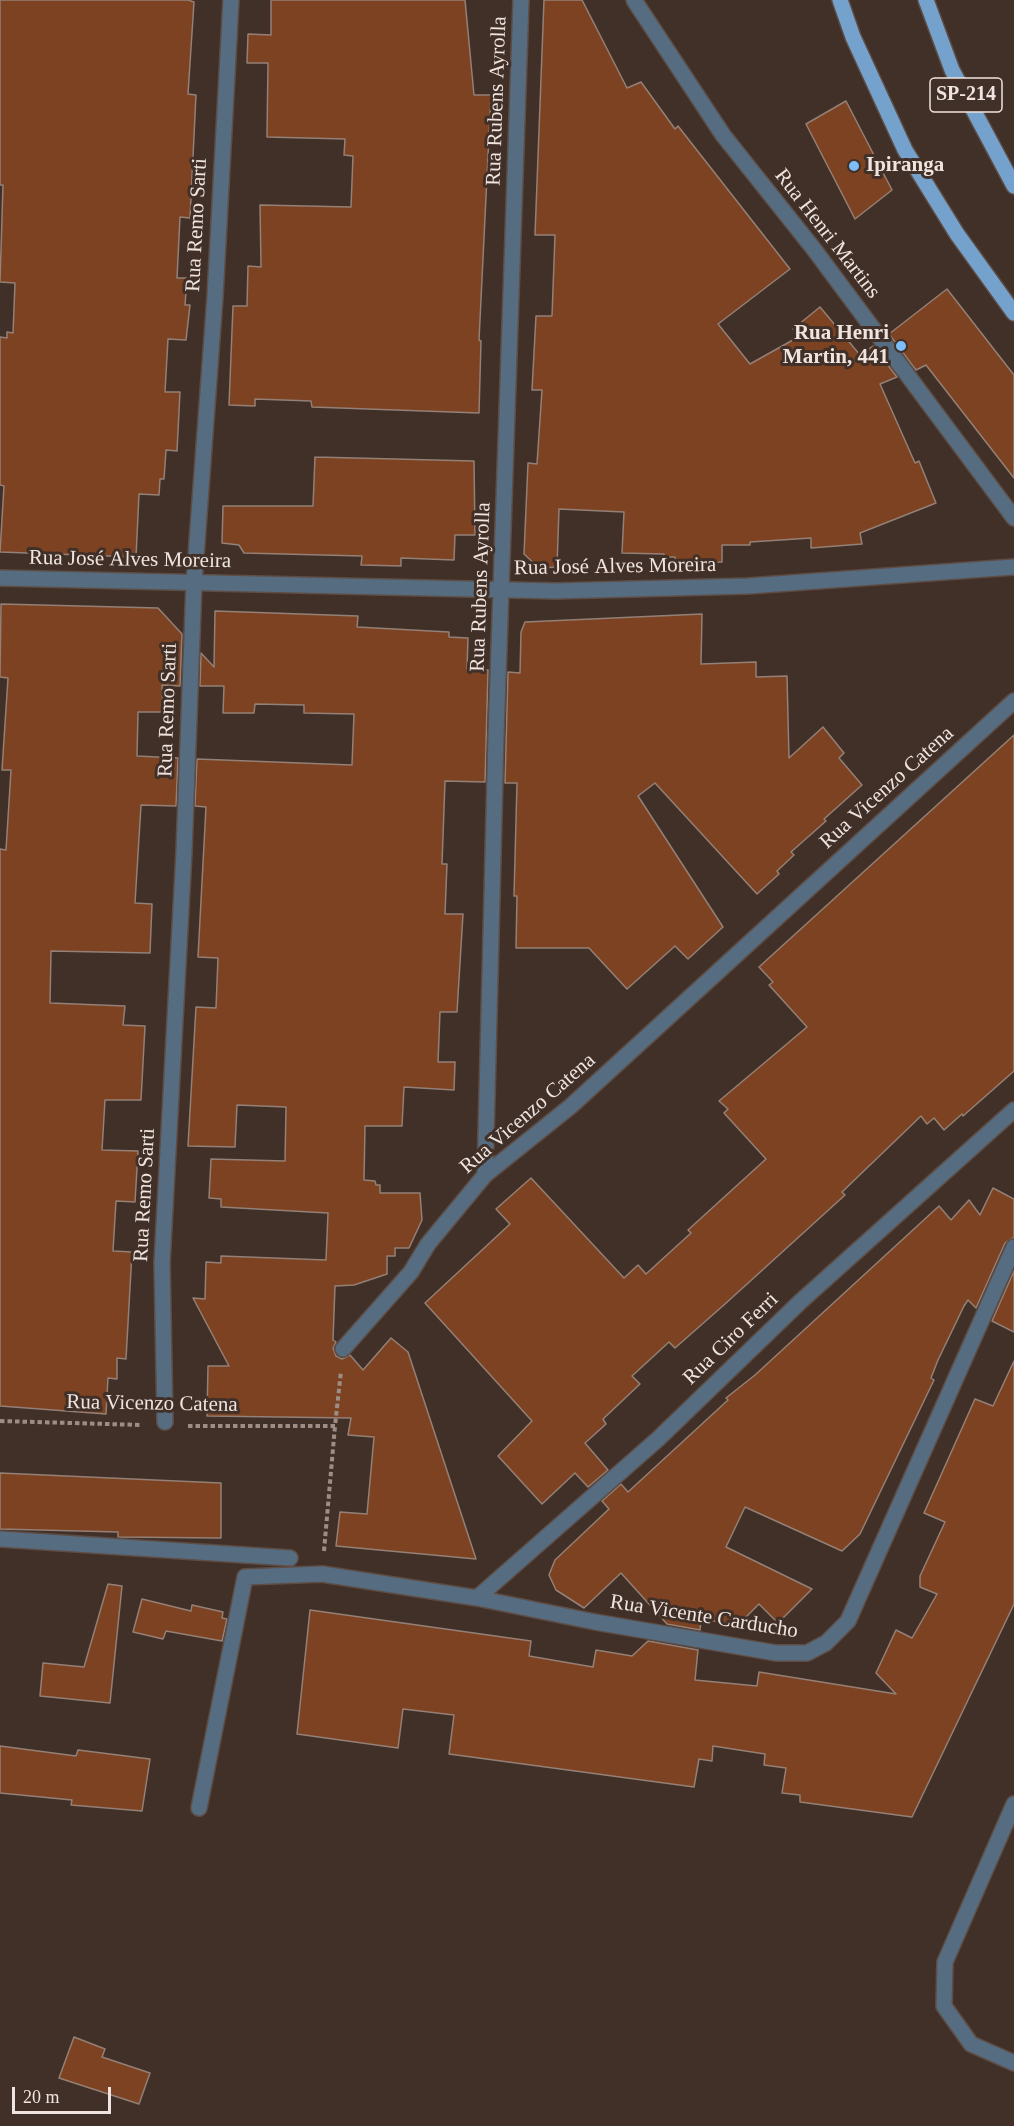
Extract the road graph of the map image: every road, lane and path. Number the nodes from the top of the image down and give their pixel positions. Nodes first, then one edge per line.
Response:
1 (231, 0) edge
2 (521, 0) edge
3 (634, 0) edge
4 (840, 0) edge
5 (926, 0) edge
6 (1014, 186) edge
7 (1014, 313) edge
8 (1014, 518) edge
9 (1014, 567) edge
10 (0, 578) edge
11 (194, 583) junction
12 (503, 590) junction
13 (1014, 701) edge
14 (1014, 1110) edge
15 (485, 1175) junction
16 (1014, 1247) edge
17 (343, 1349) joint
18 (0, 1421) edge
19 (165, 1422) junction
20 (335, 1426) junction
21 (0, 1539) edge
22 (290, 1558) dead end
23 (322, 1574) junction
24 (477, 1598) junction
25 (1014, 1804) edge
26 (199, 1808) dead end
27 (1014, 2063) edge

1 - 11 street, Rua Remo Sarti
2 - 12 street, Rua Rubens Ayrolla
3 - 8 street, Rua Henri Martins
4 - 7 main road
5 - 6 main road, SP-214
9 - 12 street, Rua José Alves Moreira
10 - 11 street, Rua José Alves Moreira
11 - 12 street, Rua José Alves Moreira
11 - 19 street, Rua Remo Sarti
12 - 15 street, Rua Rubens Ayrolla
13 - 15 street, Rua Vicenzo Catena
14 - 24 street, Rua Ciro Ferri
15 - 17 street, Rua Vicenzo Catena
16 - 24 street, Rua Vicente Carducho
17 - 20 path
18 - 19 path, Rua Vicenzo Catena
19 - 20 path, Rua Vicenzo Catena
20 - 23 path
21 - 22 street
23 - 24 street, Rua Vicente Carducho
23 - 26 street, Rua Vicente Carducho
25 - 27 street

